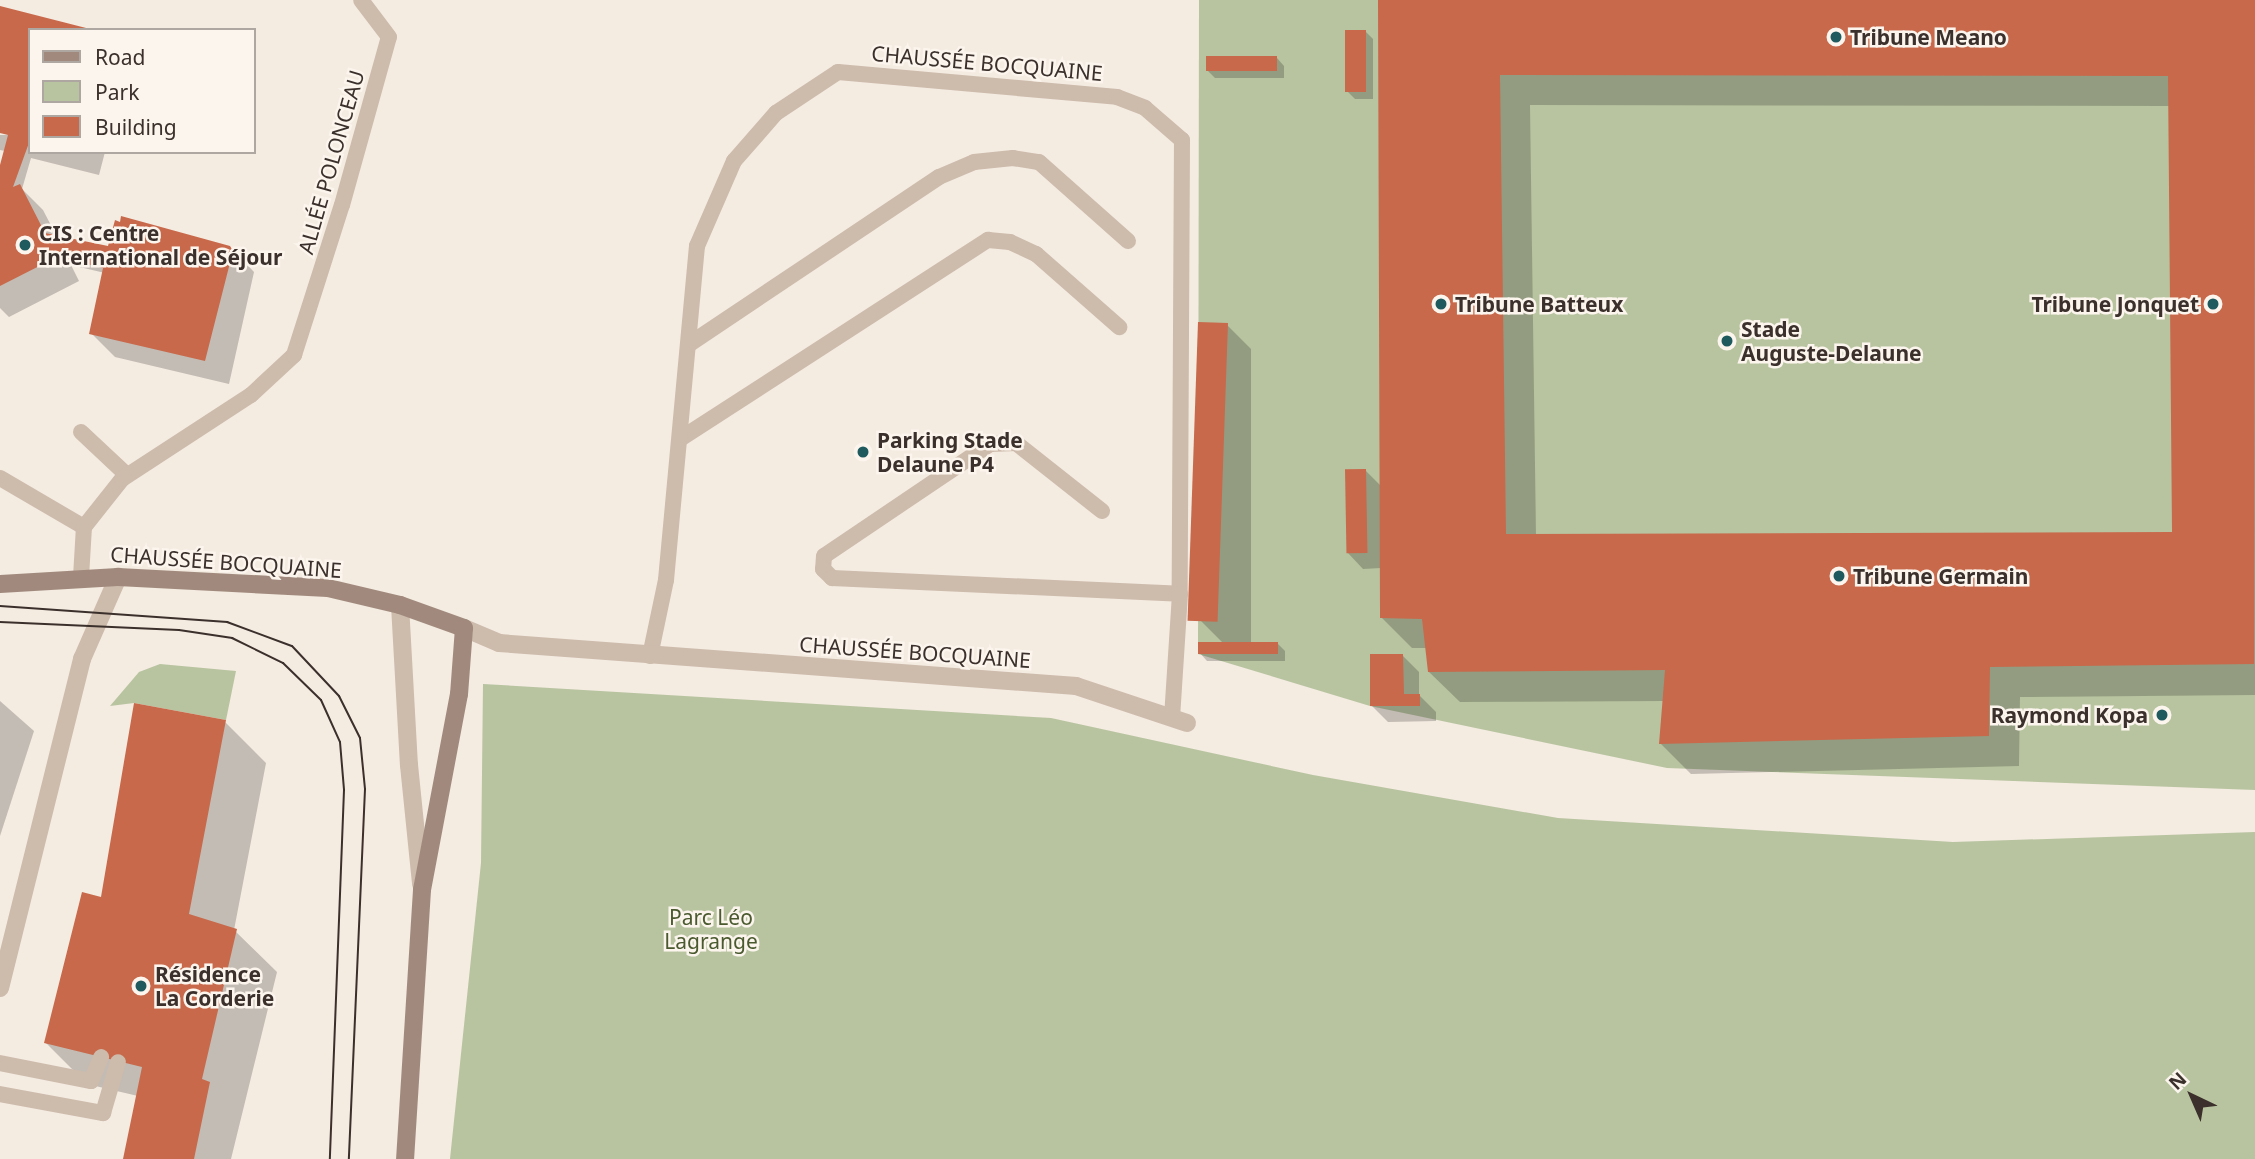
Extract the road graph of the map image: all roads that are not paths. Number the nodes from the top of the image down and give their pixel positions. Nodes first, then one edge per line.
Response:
1 (361, 0) edge
2 (1128, 241) dead end
3 (1119, 327) dead end
4 (688, 345) junction
5 (81, 432) dead end
6 (680, 439) junction
7 (127, 475) junction
8 (0, 478) edge
9 (1102, 511) dead end
10 (85, 527) junction
11 (80, 577) junction
12 (118, 577) junction
13 (0, 584) edge
14 (1180, 594) junction
15 (400, 605) junction
16 (464, 628) junction
17 (650, 656) junction
18 (1179, 721) joint
19 (422, 890) junction
20 (0, 988) edge
21 (101, 1058) dead end
22 (118, 1062) dead end
23 (0, 1063) edge
24 (0, 1094) edge
25 (405, 1159) edge

1 - 7 lane, ALLÉE POLONCEAU
2 - 4 lane
3 - 6 lane
4 - 6 lane, CHAUSSÉE BOCQUAINE
4 - 14 lane, CHAUSSÉE BOCQUAINE
5 - 7 lane
6 - 17 lane, CHAUSSÉE BOCQUAINE
7 - 10 lane, ALLÉE POLONCEAU
8 - 10 lane
9 - 14 lane
10 - 11 lane
11 - 12 main road, CHAUSSÉE BOCQUAINE
11 - 13 main road, CHAUSSÉE BOCQUAINE
12 - 15 main road, CHAUSSÉE BOCQUAINE
12 - 20 street
14 - 18 lane, CHAUSSÉE BOCQUAINE
15 - 16 main road, CHAUSSÉE BOCQUAINE
15 - 19 street
16 - 17 street, CHAUSSÉE BOCQUAINE
16 - 19 main road
17 - 18 street, CHAUSSÉE BOCQUAINE
19 - 25 main road
21 - 23 lane
22 - 24 lane

